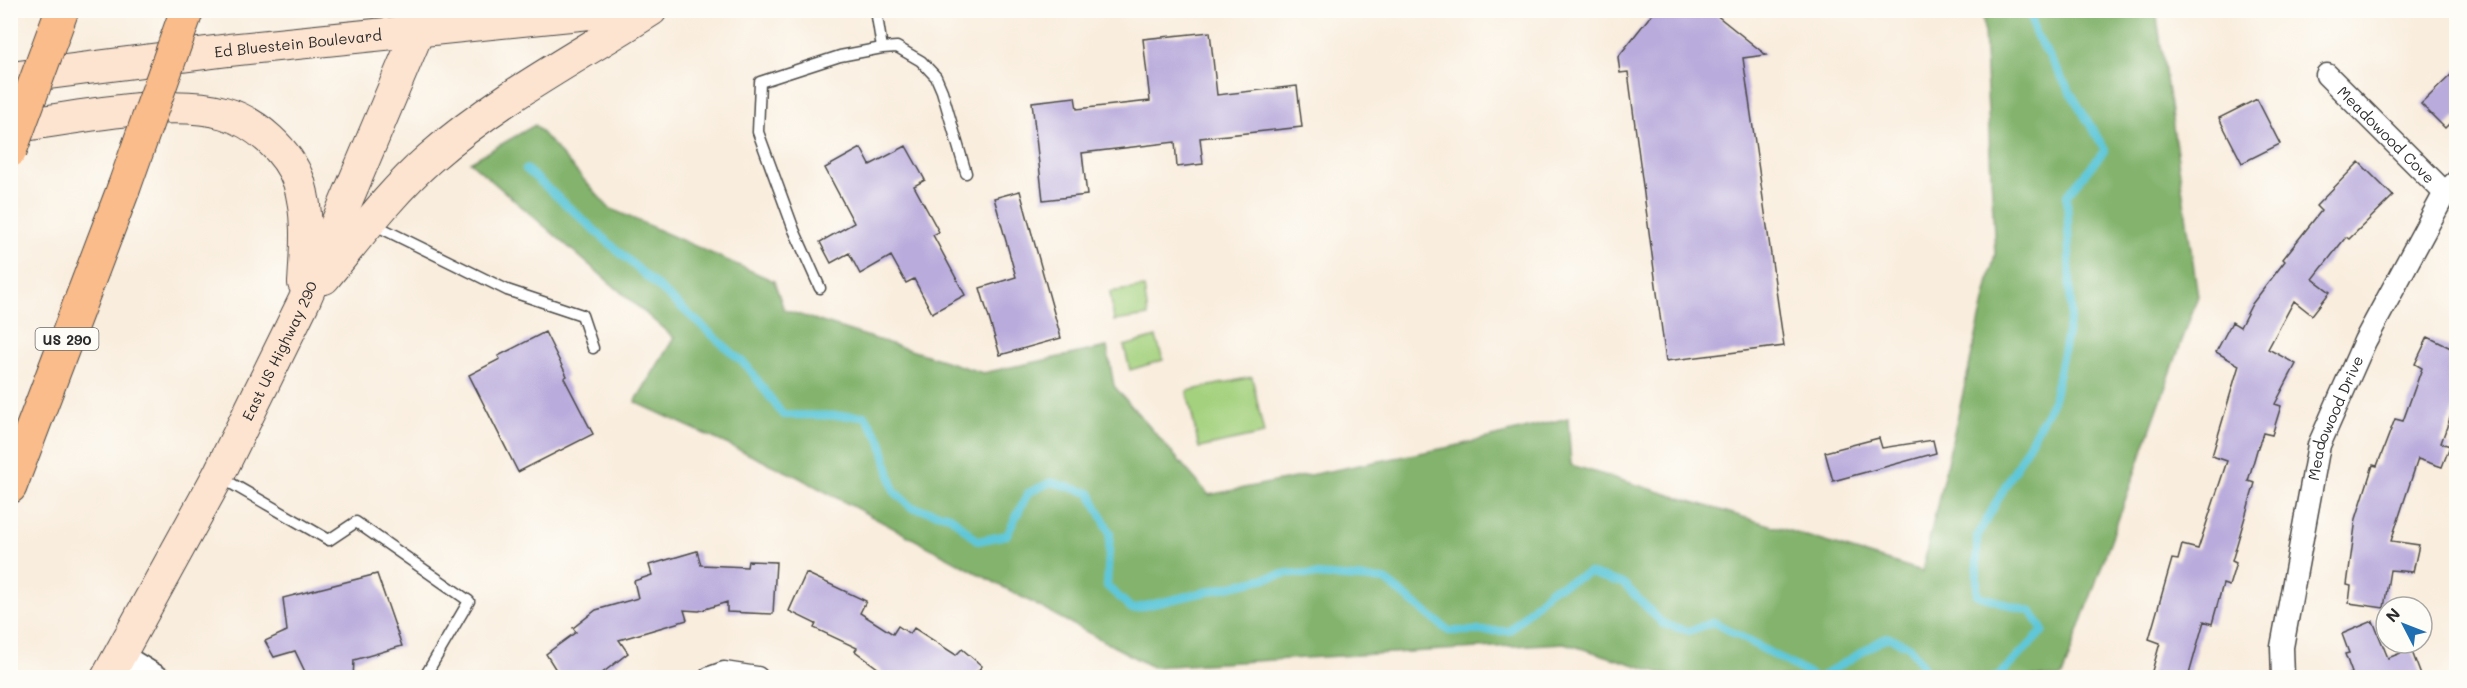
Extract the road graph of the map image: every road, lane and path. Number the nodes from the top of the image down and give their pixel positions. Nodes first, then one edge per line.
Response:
1 (62, 10) edge
2 (187, 10) edge
3 (619, 10) edge
4 (651, 10) edge
5 (876, 10) edge
6 (423, 20) edge
7 (882, 48) junction
8 (2327, 75) dead end
9 (10, 78) edge
10 (10, 127) edge
11 (10, 151) edge
12 (966, 173) dead end
13 (2451, 188) edge
14 (370, 222) junction
15 (820, 288) dead end
16 (304, 301) junction
17 (593, 348) dead end
18 (218, 476) junction
19 (10, 487) edge
20 (113, 666) edge
21 (159, 678) edge
22 (424, 678) edge
23 (710, 678) edge
24 (757, 678) edge
25 (2283, 678) edge

1 - 11 highway, bridge
2 - 19 highway, US 290, bridge
3 - 6 main road, Ed Bluestein Boulevard
4 - 14 main road
5 - 7 lane
6 - 9 main road, Ed Bluestein Boulevard
6 - 16 main road, East US Highway 290
7 - 12 lane
7 - 15 lane
8 - 13 street, Meadowood Cove
10 - 16 main road
13 - 25 street, Meadowood Drive
14 - 16 main road
14 - 17 lane
16 - 18 main road, East US Highway 290
18 - 20 main road, East US Highway 290
18 - 22 lane
20 - 21 street
23 - 24 street

